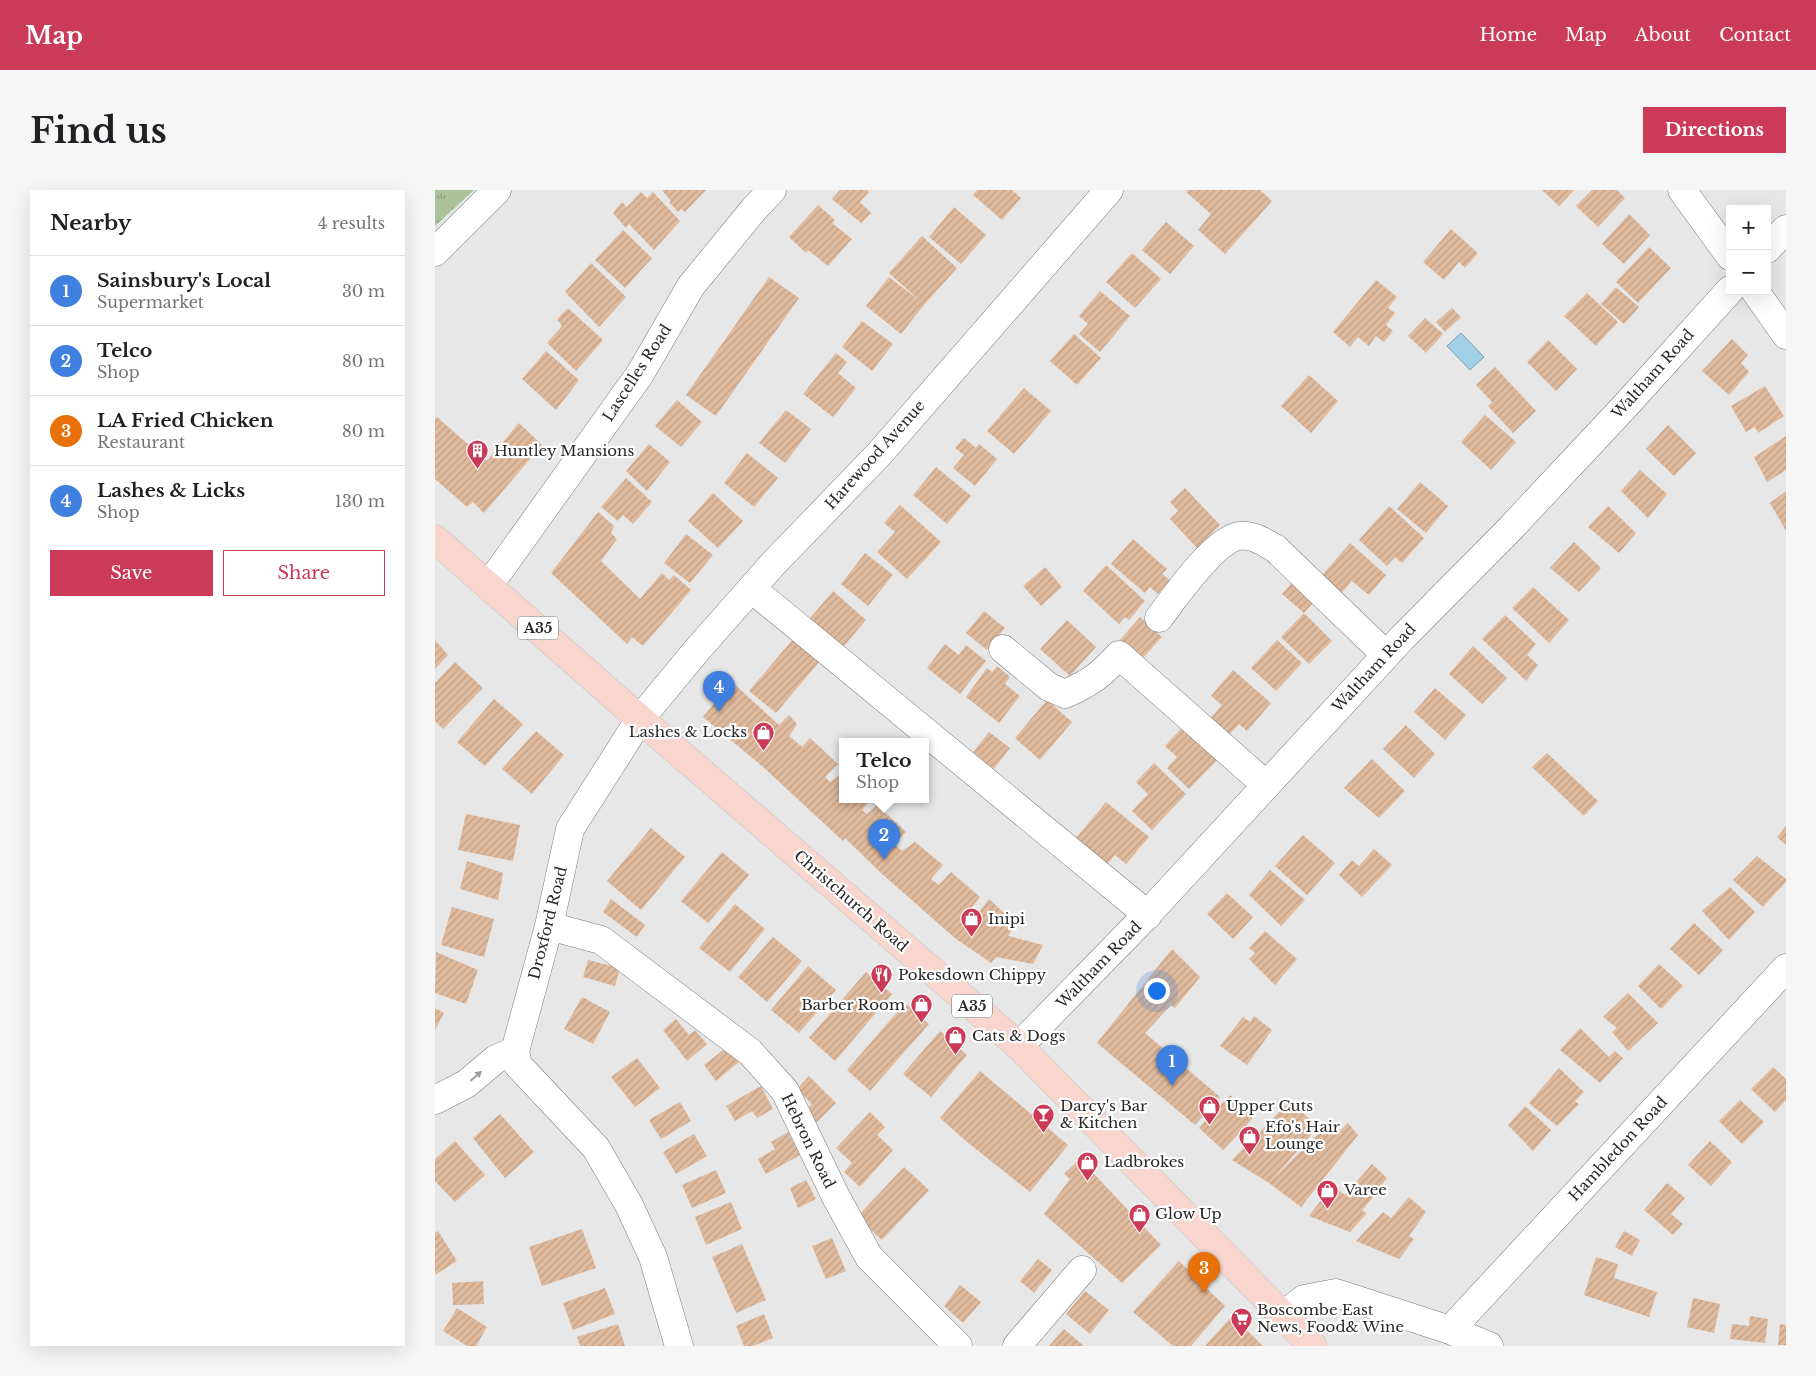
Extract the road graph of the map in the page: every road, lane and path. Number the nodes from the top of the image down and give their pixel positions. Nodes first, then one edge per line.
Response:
1 (497, 190) edge
2 (772, 190) edge
3 (1109, 190) edge
4 (1682, 190) edge
5 (1786, 229) edge
6 (1771, 245) edge
7 (1726, 250) edge
8 (435, 252) edge
9 (1726, 294) edge
10 (1758, 295) edge
11 (1786, 335) edge
12 (435, 538) edge
13 (489, 585) junction
14 (752, 589) junction
15 (1159, 618) dead end
16 (1003, 649) dead end
17 (1386, 654) junction
18 (640, 719) junction
19 (1266, 785) junction
20 (1147, 914) junction
21 (549, 926) junction
22 (1786, 968) edge
23 (1019, 1046) junction
24 (515, 1051) junction
25 (435, 1100) edge
26 (1082, 1270) dead end
27 (1284, 1315) junction
28 (1450, 1330) junction
29 (679, 1346) edge
30 (958, 1346) edge
31 (1017, 1346) edge
32 (1313, 1346) edge
33 (1489, 1346) edge

1 - 8 street
2 - 13 street, Lascelles Road
3 - 14 street, Harewood Avenue
4 - 7 street
5 - 6 street
9 - 17 street, Waltham Road
10 - 11 street
12 - 13 main road, Christchurch Road / A35
13 - 18 main road, Christchurch Road / A35
14 - 18 street, Harewood Avenue
14 - 20 street
15 - 17 street
16 - 19 street
17 - 19 street, Waltham Road
18 - 21 street, Droxford Road
18 - 23 main road, Christchurch Road / A35
19 - 20 street, Waltham Road
20 - 23 street, Waltham Road
21 - 24 street, Droxford Road
21 - 30 street, Hebron Road
22 - 28 street, Hambledon Road
23 - 27 main road, Christchurch Road / A35
25 -> 24 street
24 - 29 street
26 - 31 street
27 - 28 street
27 - 32 main road, Christchurch Road / A35
28 - 33 street

